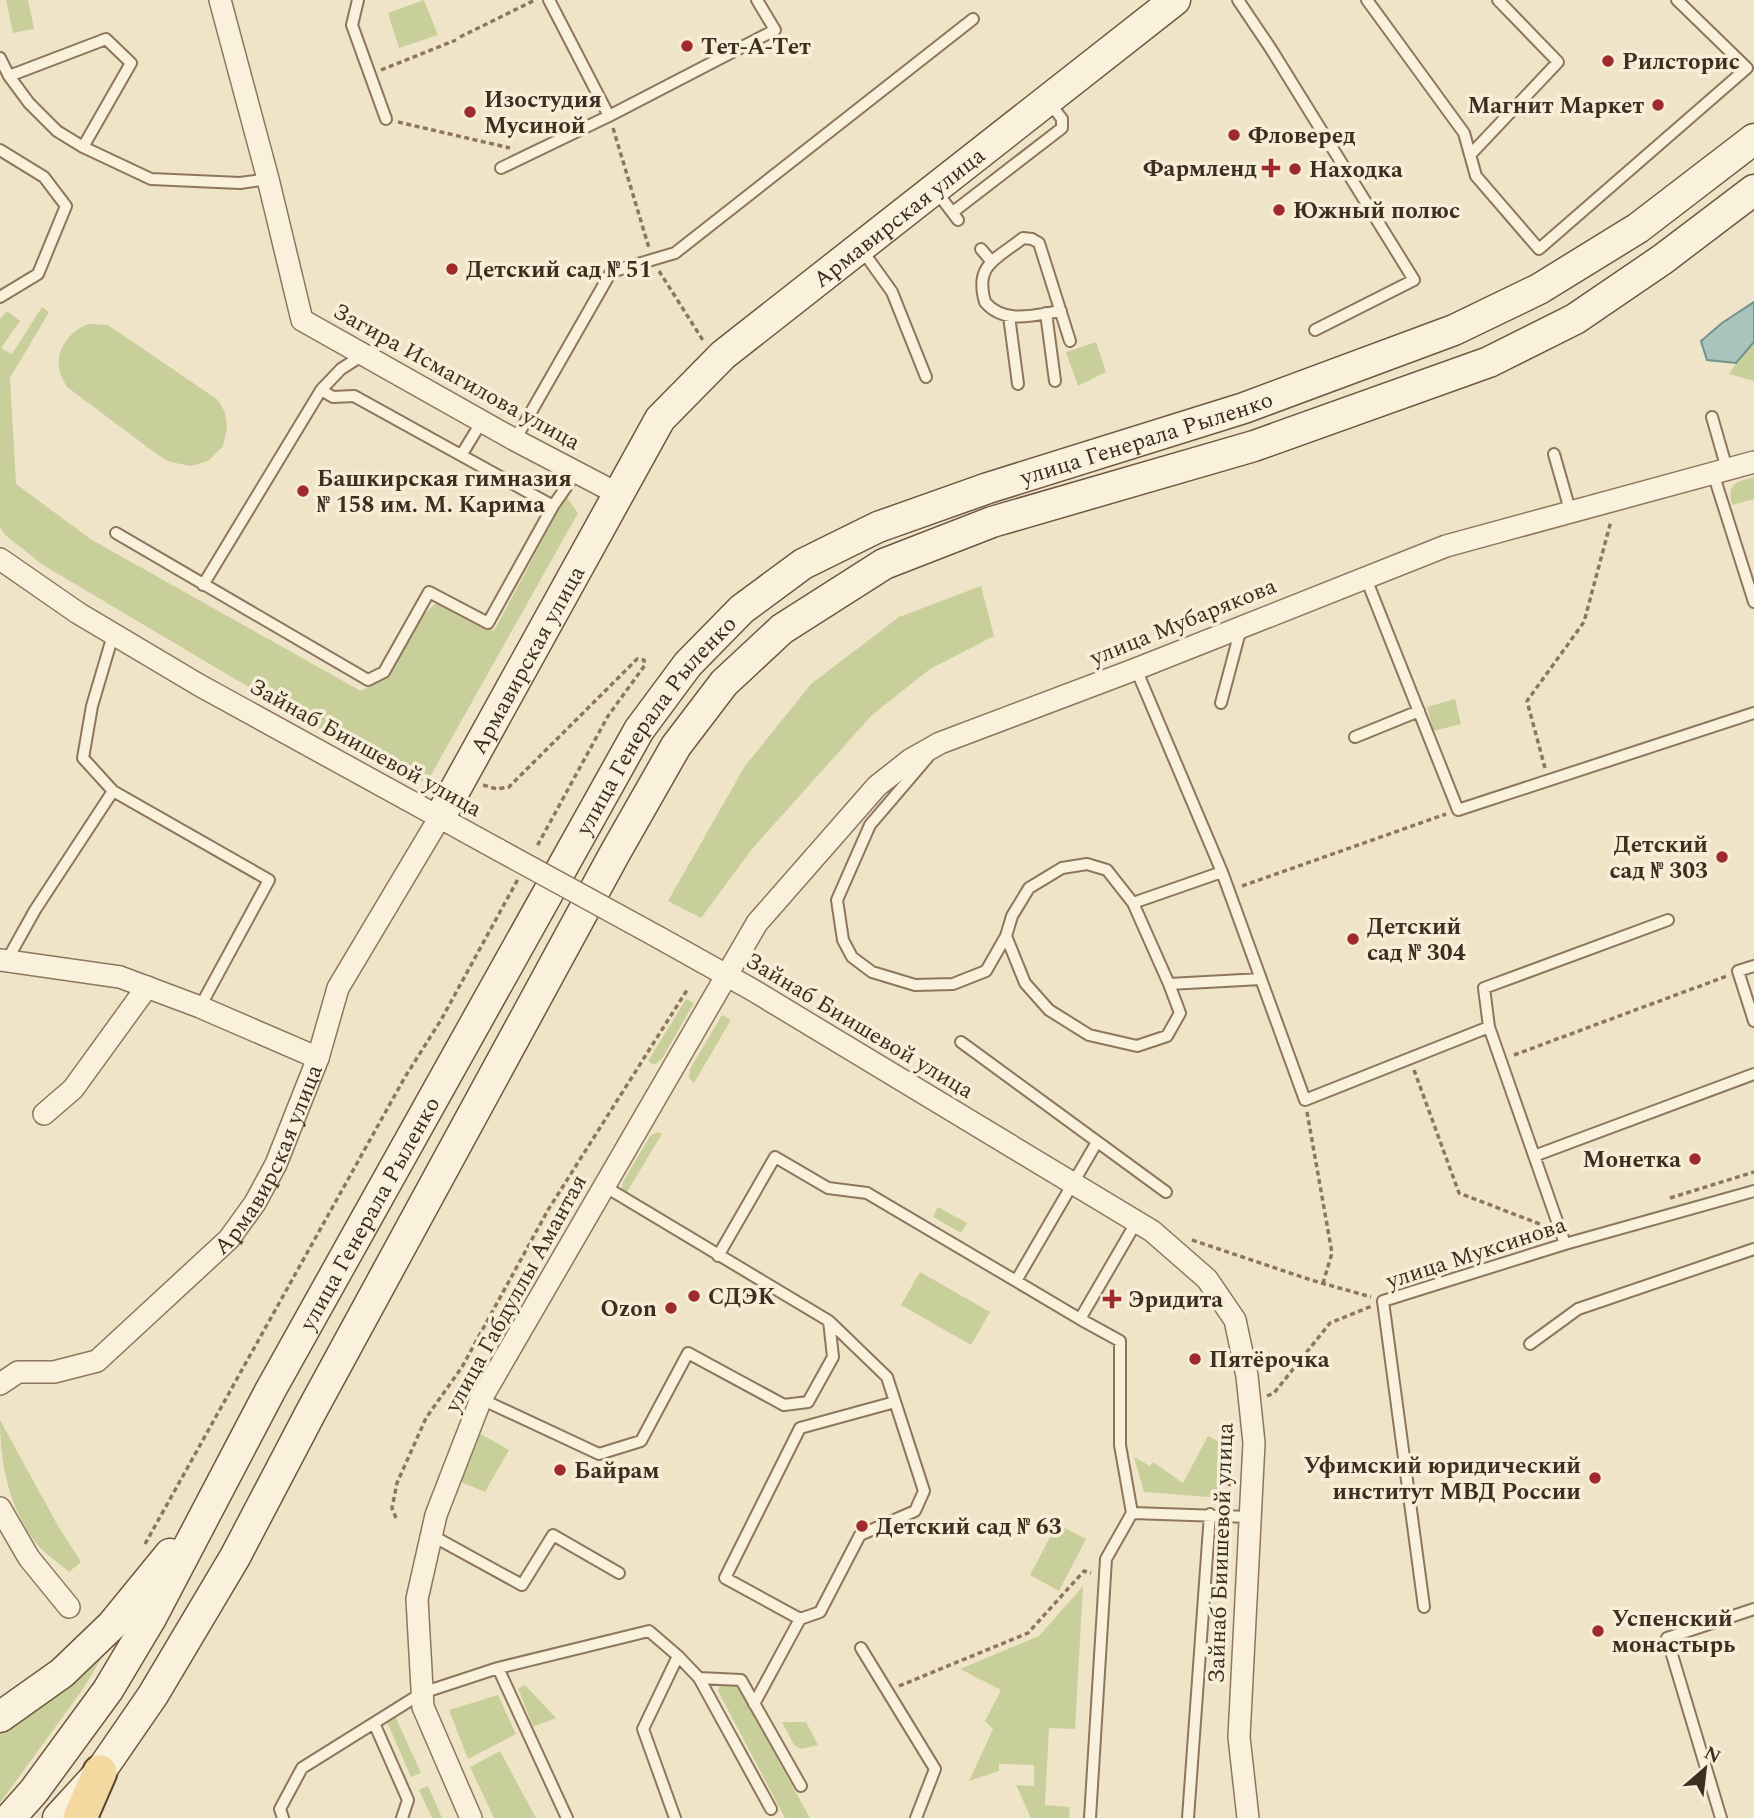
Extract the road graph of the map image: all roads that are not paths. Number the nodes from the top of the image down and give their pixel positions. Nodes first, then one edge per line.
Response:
1 (220, 0) edge
2 (358, 0) edge
3 (549, 0) edge
4 (757, 0) edge
5 (1238, 0) edge
6 (1367, 0) edge
7 (1498, 0) edge
8 (1677, 0) edge
9 (1171, 1) edge
10 (973, 19) dead end
11 (0, 58) edge
12 (9, 75) junction
13 (1048, 100) junction
14 (609, 116) junction
15 (386, 119) road end
16 (1754, 139) edge
17 (83, 147) junction
18 (0, 150) edge
19 (1470, 155) junction
20 (501, 168) dead end
21 (268, 178) junction
22 (934, 189) junction
23 (1754, 190) edge
24 (860, 247) junction
25 (981, 248) dead end
26 (992, 262) junction
27 (0, 297) edge
28 (1061, 311) junction
29 (1046, 313) junction
30 (1009, 317) junction
31 (1314, 330) dead end
32 (1070, 341) dead end
33 (363, 355) junction
34 (926, 377) dead end
35 (1055, 381) dead end
36 (1018, 384) dead end
37 (321, 390) junction
38 (1712, 417) dead end
39 (482, 421) junction
40 (515, 440) junction
41 (462, 454) junction
42 (1554, 454) dead end
43 (1754, 462) edge
44 (1720, 471) junction
45 (576, 473) junction
46 (618, 494) junction
47 (553, 506) junction
48 (1570, 510) junction
49 (116, 533) dead end
50 (0, 559) edge
51 (1365, 576) junction
52 (203, 585) junction
53 (1754, 602) edge
54 (1242, 626) junction
55 (113, 635) junction
56 (1136, 669) junction
57 (1221, 703) dead end
58 (1419, 711) junction
59 (1754, 713) edge
60 (1355, 737) dead end
61 (940, 743) junction
62 (113, 792) junction
63 (440, 817) junction
64 (1222, 872) junction
65 (1133, 903) junction
66 (1668, 920) dead end
67 (1006, 936) junction
68 (3, 961) edge
69 (1754, 966) edge
70 (726, 976) junction
71 (1261, 979) junction
72 (1169, 984) junction
73 (147, 987) junction
74 (200, 1007) junction
75 (1754, 1021) edge
76 (1489, 1027) junction
77 (961, 1042) dead end
78 (318, 1058) junction
79 (1754, 1074) edge
80 (44, 1114) dead end
81 (1097, 1142) junction
82 (1534, 1156) junction
83 (1073, 1183) junction
84 (604, 1186) junction
85 (1754, 1191) edge
86 (1166, 1192) dead end
87 (1137, 1222) junction
88 (1565, 1244) junction
89 (1754, 1249) edge
90 (718, 1256) junction
91 (1016, 1281) junction
92 (1080, 1319) junction
93 (830, 1321) junction
94 (1530, 1344) dead end
95 (0, 1384) edge
96 (481, 1399) junction
97 (895, 1402) junction
98 (216, 1495) junction
99 (0, 1508) edge
100 (1132, 1513) junction
101 (1210, 1514) junction
102 (1250, 1517) junction
103 (431, 1535) junction
104 (619, 1573) dead end
105 (69, 1607) dead end
106 (1424, 1607) dead end
107 (1754, 1609) edge
108 (800, 1619) junction
109 (861, 1648) dead end
110 (678, 1656) junction
111 (498, 1668) junction
112 (699, 1678) junction
113 (422, 1693) junction
114 (754, 1704) junction
115 (0, 1717) edge
116 (374, 1723) junction
117 (100, 1772) junction
118 (801, 1786) dead end
119 (771, 1809) dead end
120 (10, 1818) edge
121 (58, 1818) edge
122 (80, 1818) edge
123 (282, 1818) edge
124 (402, 1818) edge
125 (471, 1818) edge
126 (567, 1818) edge
127 (675, 1818) edge
128 (916, 1818) edge
129 (1090, 1818) edge
130 (1188, 1818) edge
131 (1248, 1818) edge
132 (1721, 1818) edge

1 - 21 street, Загира Исмагилова улица
2 - 15 lane
3 - 14 lane
4 - 14 lane
5 - 31 lane
6 - 19 lane
7 - 19 lane
8 - 19 lane
9 - 13 main road, Армавирская улица
10 - 40 lane
11 - 12 lane
12 - 17 lane
12 - 17 lane
13 - 22 main road, Армавирская улица
13 - 22 lane
14 - 20 lane
16 - 98 main road, улица Генерала Рыленко
17 - 21 lane
18 - 27 lane
21 - 33 street, Загира Исмагилова улица
22 - 24 main road, Армавирская улица
23 - 117 main road, улица Генерала Рыленко
24 - 34 lane
24 - 46 main road, Армавирская улица
25 - 26 lane
26 - 28 lane
26 - 30 lane
28 - 29 lane
28 - 32 lane
29 - 30 lane
29 - 35 lane
30 - 36 lane
33 - 37 lane
33 - 39 street, Загира Исмагилова улица
37 - 41 lane
37 - 52 lane
38 - 44 lane
39 - 40 street, Загира Исмагилова улица
39 - 41 lane
40 - 45 street, Загира Исмагилова улица
41 - 47 lane
42 - 48 lane
43 - 44 street, улица Мубарякова
44 - 48 street, улица Мубарякова
44 - 53 lane
45 - 46 street, Загира Исмагилова улица
45 - 47 lane
46 - 63 main road, Армавирская улица
47 - 52 lane
48 - 51 street, улица Мубарякова
49 - 52 lane
50 - 55 street, Зайнаб Биишевой улица
51 - 54 street, улица Мубарякова
51 - 58 lane
54 - 56 street, улица Мубарякова
54 - 57 lane
55 - 62 lane
55 - 63 street, Зайнаб Биишевой улица
56 - 61 street, улица Мубарякова
56 - 64 lane
58 - 59 lane
58 - 60 lane
61 - 67 lane
61 - 70 street, улица Мубарякова
62 - 68 lane
62 - 74 lane
63 - 70 street, Зайнаб Биишевой улица, bridge
63 - 78 street, Армавирская улица
64 - 65 lane
64 - 71 lane
65 - 67 lane
65 - 72 lane
66 - 76 lane
67 - 72 lane
68 - 73 street
69 - 75 lane
70 - 83 street, Зайнаб Биишевой улица
70 - 84 street, улица Габдуллы Амантая
71 - 72 lane
71 - 76 lane
73 - 74 street
73 - 80 street
74 - 78 street
76 - 82 lane
77 - 81 lane
78 - 95 street, Армавирская улица
79 - 82 lane
81 - 83 lane
81 - 86 lane
82 - 88 lane
83 - 87 street, Зайнаб Биишевой улица
83 - 91 lane
84 - 90 lane
84 - 96 street, улица Габдуллы Амантая
85 - 88 lane, улица Муксинова
87 - 92 lane
87 - 102 street, Зайнаб Биишевой улица
88 - 106 lane, улица Муксинова
89 - 94 lane
90 - 91 lane
90 - 93 lane
91 - 92 lane
92 - 100 lane
93 - 96 lane
93 - 97 lane
96 - 103 street, улица Габдуллы Амантая
97 - 108 lane
97 - 108 lane
98 - 115 main road
98 - 120 main road, улица Генерала Рыленко
99 - 105 street
100 - 101 lane
100 - 129 lane
101 - 102 lane
101 - 130 lane
102 - 131 street, Зайнаб Биишевой улица
103 - 104 lane
103 - 113 street, улица Габдуллы Амантая
107 - 132 lane
108 - 114 lane
109 - 128 lane
110 - 111 lane
110 - 112 lane
110 - 127 lane
111 - 113 lane
111 - 126 lane
112 - 114 lane
112 - 119 lane
113 - 116 lane
113 - 125 street, улица Габдуллы Амантая
114 - 118 lane
116 - 123 lane
116 - 124 lane
117 - 121 main road, улица Генерала Рыленко
117 - 122 main road

